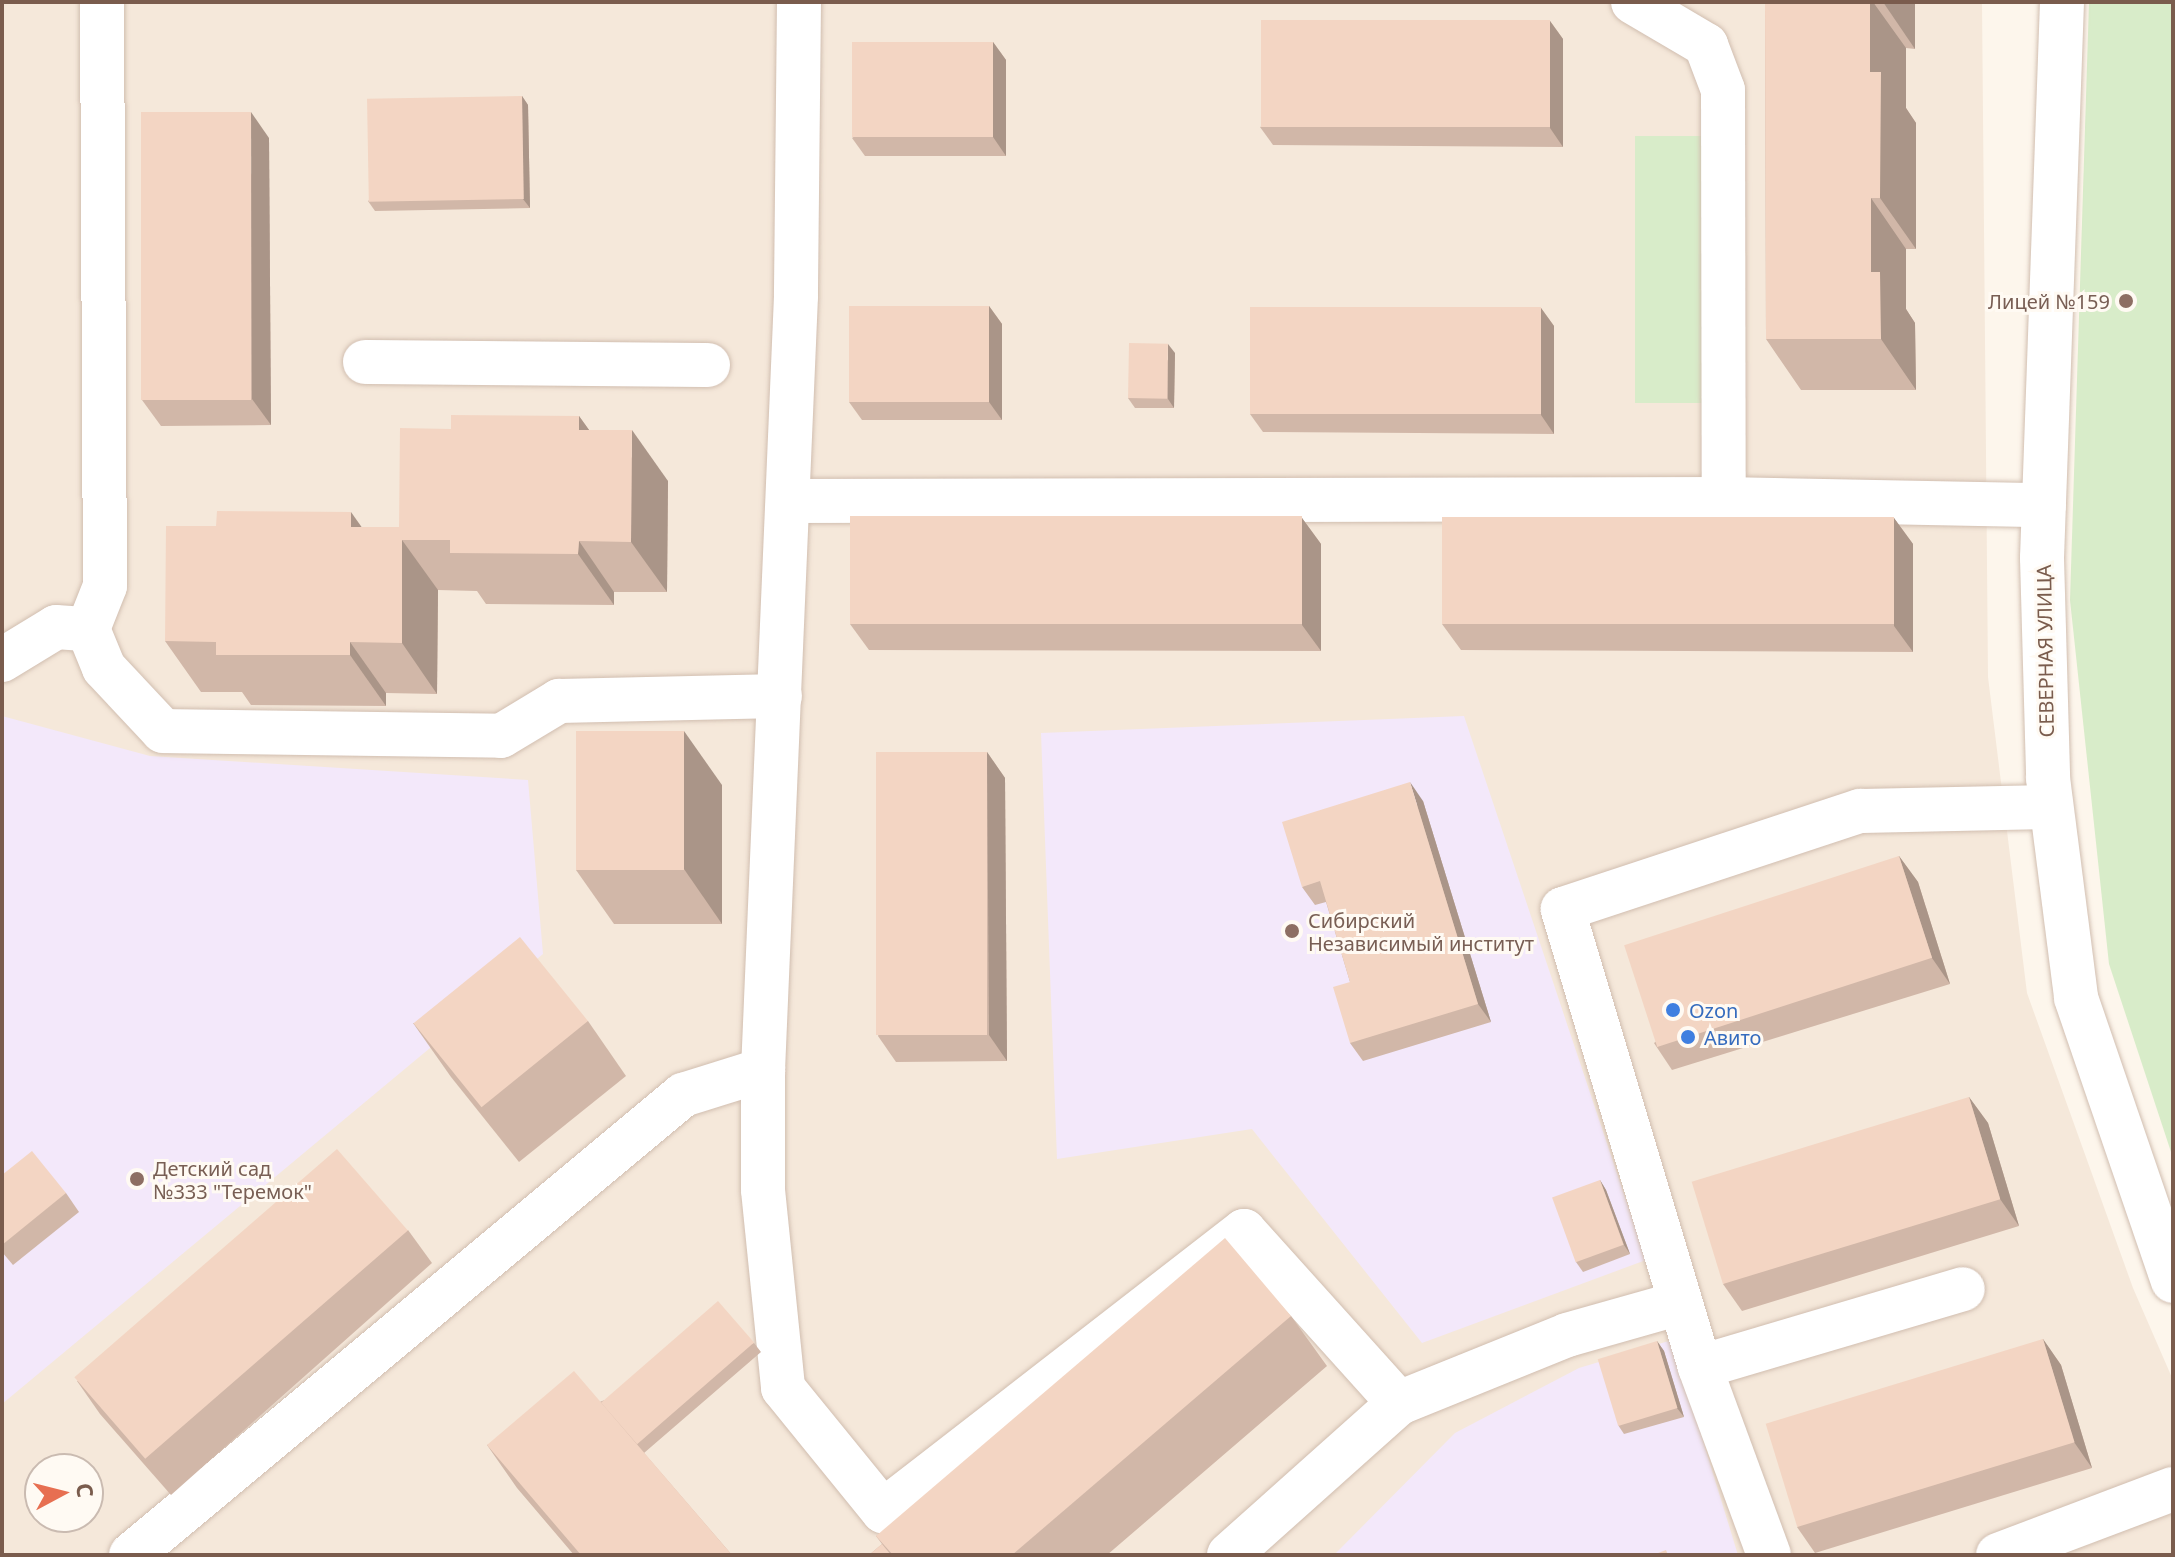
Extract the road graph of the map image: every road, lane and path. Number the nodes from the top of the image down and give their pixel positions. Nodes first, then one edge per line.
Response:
1 (102, 2) edge
2 (799, 2) edge
3 (1633, 2) edge
4 (2062, 2) edge
5 (365, 362) dead end
6 (708, 365) dead end
7 (1724, 499) junction
8 (788, 501) junction
9 (2044, 505) junction
10 (88, 629) junction
11 (2, 660) edge
12 (780, 696) junction
13 (2050, 807) junction
14 (763, 1070) junction
15 (2173, 1281) edge
16 (1963, 1289) dead end
17 (1680, 1303) junction
18 (1700, 1367) junction
19 (1399, 1403) junction
20 (2173, 1489) edge
21 (131, 1555) edge
22 (1229, 1555) edge
23 (1769, 1555) edge
24 (1998, 1555) edge

1 - 10 street
2 - 8 street
3 - 7 street
4 - 9 street, СЕВЕРНАЯ УЛИЦА
5 - 6 street
7 - 8 street
7 - 9 street
8 - 12 street
9 - 13 street, СЕВЕРНАЯ УЛИЦА
10 - 11 street
10 - 12 street
12 - 14 street
13 - 15 street, СЕВЕРНАЯ УЛИЦА
13 - 17 street
14 - 19 street
14 - 21 street
16 - 18 street
17 - 18 street
17 - 19 street
18 - 23 street
19 - 22 street
20 - 24 street

